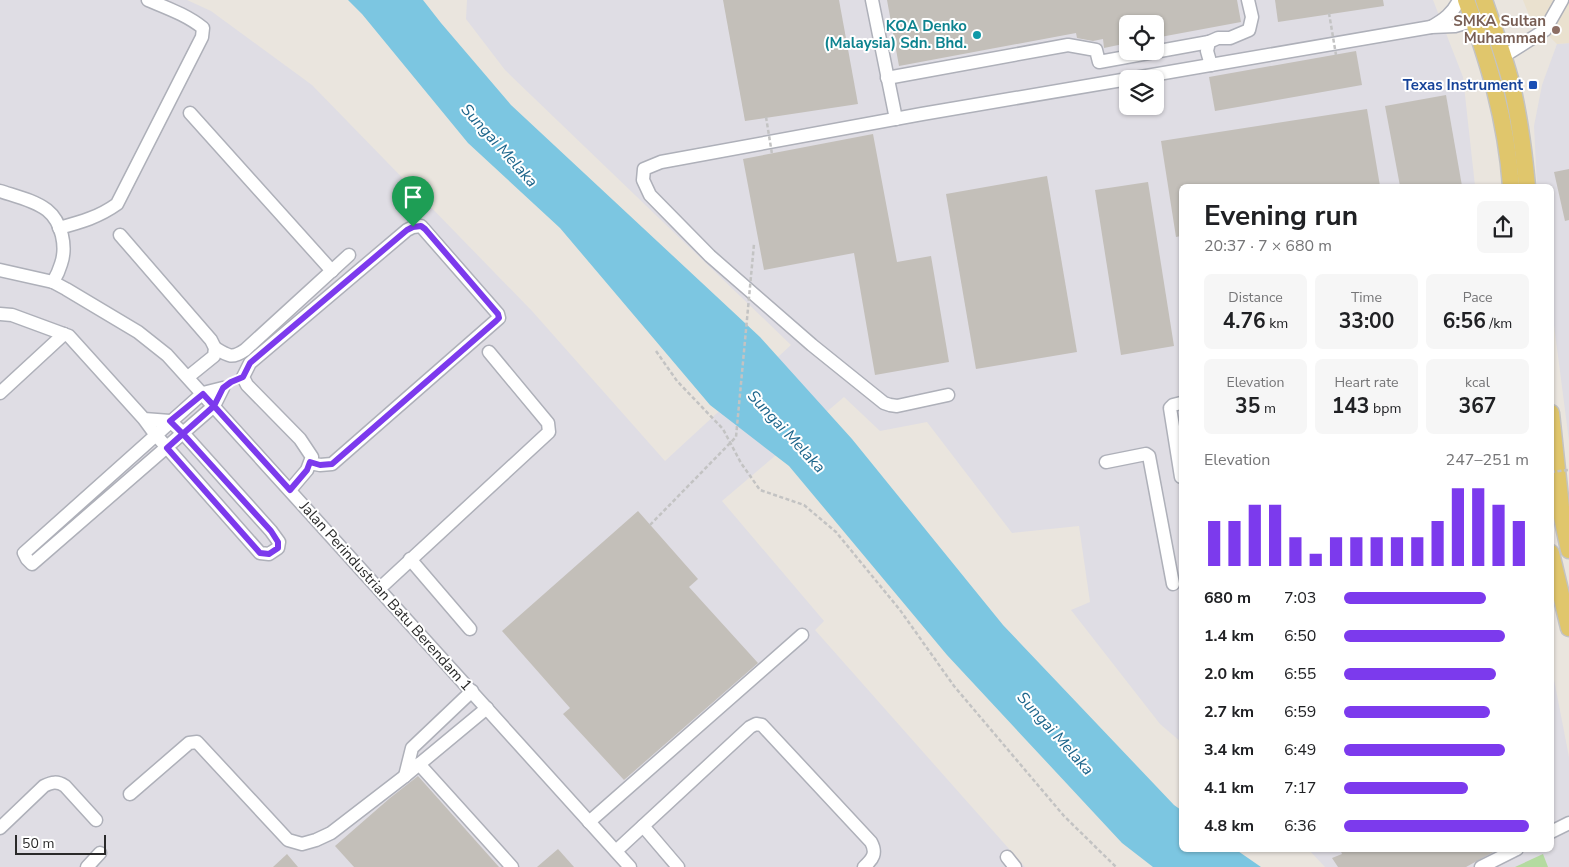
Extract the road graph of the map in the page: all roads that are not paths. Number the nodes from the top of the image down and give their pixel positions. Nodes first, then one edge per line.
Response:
1 (148, 0) edge
2 (872, 0) edge
3 (1248, 0) edge
4 (1459, 0) edge
5 (1466, 0) edge
6 (1484, 0) edge
7 (1562, 0) edge
8 (1481, 18) junction
9 (1431, 27) junction
10 (1209, 42) junction
11 (1504, 56) junction
12 (1211, 65) junction
13 (1164, 73) edge
14 (887, 78) junction
15 (1119, 81) edge
16 (190, 113) dead end
17 (896, 119) junction
18 (1511, 184) edge
19 (1527, 184) edge
20 (0, 191) edge
21 (59, 228) junction
22 (120, 235) dead end
23 (349, 255) dead end
24 (0, 270) edge
25 (332, 271) junction
26 (53, 282) junction
27 (0, 314) edge
28 (64, 334) junction
29 (215, 348) junction
30 (489, 352) dead end
31 (188, 377) junction
32 (243, 377) junction
33 (223, 388) junction
34 (0, 393) edge
35 (203, 394) junction
36 (948, 395) dead end
37 (1179, 404) edge
38 (214, 406) junction
39 (144, 419) junction
40 (170, 421) junction
41 (155, 434) junction
42 (183, 434) junction
43 (1554, 441) edge
44 (167, 448) junction
45 (310, 462) junction
46 (1106, 462) dead end
47 (1179, 464) edge
48 (290, 490) junction
49 (1569, 550) edge
50 (410, 559) junction
51 (1554, 566) edge
52 (1173, 584) dead end
53 (379, 589) junction
54 (1569, 628) edge
55 (470, 629) dead end
56 (802, 635) dead end
57 (472, 691) junction
58 (487, 708) junction
59 (419, 764) junction
60 (405, 776) junction
61 (130, 794) dead end
62 (96, 820) dead end
63 (589, 822) junction
64 (1569, 823) edge
65 (643, 826) junction
66 (0, 828) edge
67 (1554, 830) edge
68 (616, 851) junction
69 (1512, 852) edge
70 (100, 853) dead end
71 (87, 867) edge
72 (512, 867) edge
73 (630, 867) edge
74 (678, 867) edge
75 (864, 867) edge
76 (1480, 867) edge

1 - 21 street
2 - 14 street
3 - 10 street
4 - 9 street
5 - 8 main road
6 - 8 main road
7 - 11 street
8 - 9 street
8 - 11 main road
8 - 18 main road
9 - 12 street
10 - 12 street
10 - 14 street
11 - 19 main road
12 - 13 street
14 - 17 street
15 - 17 street
16 - 25 street
17 - 36 street
20 - 21 street
21 - 26 street
22 - 29 street
23 - 25 street
24 - 26 street, Jalan Perindustrian Batu Berendam 1
25 - 29 street
26 - 31 street, Jalan Perindustrian Batu Berendam 1
27 - 28 street
28 - 34 street
28 - 39 street
29 - 31 street
30 - 50 street
31 - 35 street, Jalan Perindustrian Batu Berendam 1
32 - 33 street
32 - 45 street
32 - 45 street
33 - 35 street
33 - 38 street
35 - 38 street, Jalan Perindustrian Batu Berendam 1
35 - 40 street
37 - 47 street
38 - 42 street
38 - 48 street, Jalan Perindustrian Batu Berendam 1
39 - 40 street
39 - 41 street
40 - 41 street
40 - 42 street
41 - 44 street
41 - 44 street
42 - 44 street
42 - 44 street
43 - 49 main road
45 - 48 street
46 - 52 street
48 - 53 street, Jalan Perindustrian Batu Berendam 1
50 - 53 street
50 - 55 street
51 - 54 main road
53 - 57 street, Jalan Perindustrian Batu Berendam 1
56 - 63 street
57 - 58 street, Jalan Perindustrian Batu Berendam 1
57 - 60 street
58 - 59 street
58 - 63 street, Jalan Perindustrian Batu Berendam 1
59 - 60 street
59 - 72 street
60 - 61 street
62 - 66 street
63 - 68 street, Jalan Perindustrian Batu Berendam 1
64 - 67 street
65 - 68 street
65 - 74 street
65 - 75 street
68 - 73 street, Jalan Perindustrian Batu Berendam 1
69 - 76 street
70 - 71 street

